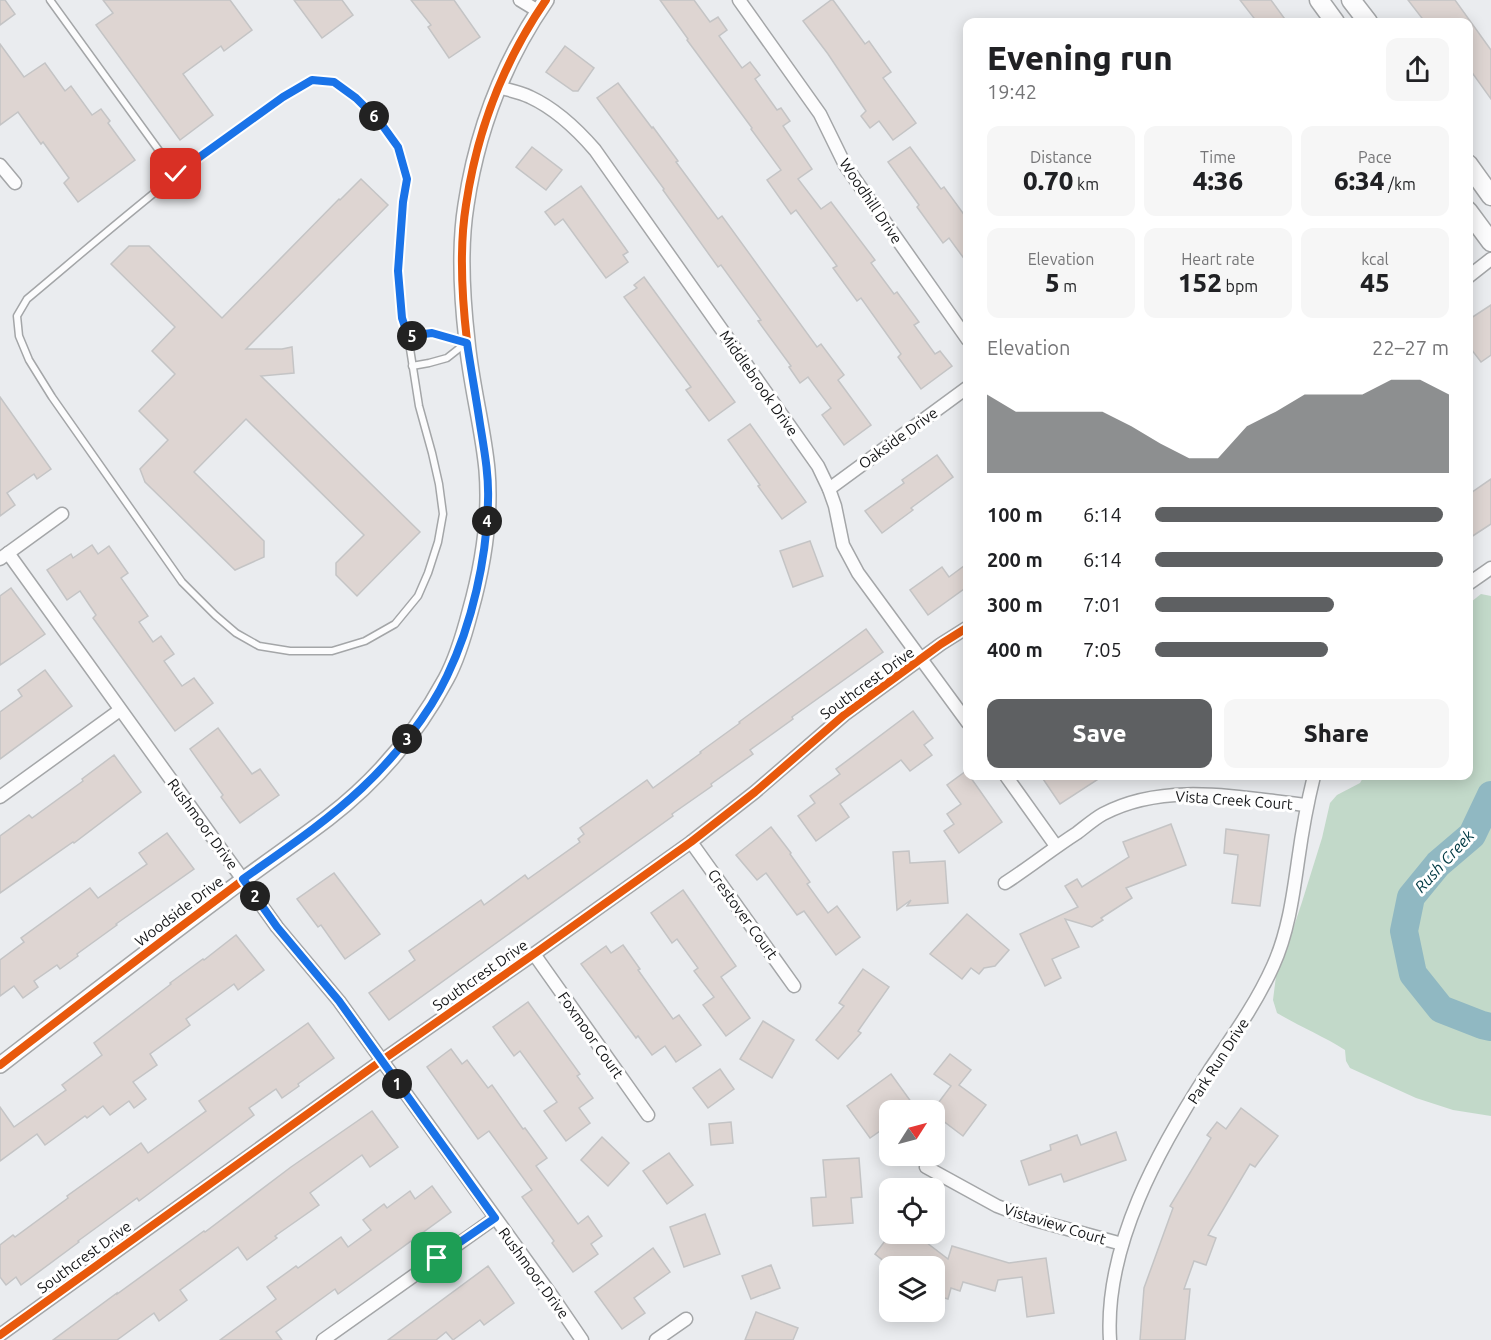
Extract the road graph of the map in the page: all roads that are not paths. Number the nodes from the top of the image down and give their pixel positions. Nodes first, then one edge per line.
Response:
1 (50, 0) edge
2 (520, 0) edge
3 (739, 0) edge
4 (1319, 0) edge
5 (1352, 0) edge
6 (542, 6) edge
7 (1332, 18) edge
8 (1365, 18) edge
9 (498, 87) junction
10 (0, 165) edge
11 (1473, 171) edge
12 (176, 174) junction
13 (15, 183) dead end
14 (1491, 196) edge
15 (1473, 218) edge
16 (1491, 242) edge
17 (1491, 259) edge
18 (1473, 273) edge
19 (963, 333) edge
20 (408, 336) junction
21 (467, 343) junction
22 (412, 366) junction
23 (963, 391) edge
24 (829, 489) junction
25 (62, 514) dead end
26 (4, 556) edge
27 (1491, 568) edge
28 (1473, 581) edge
29 (963, 631) edge
30 (921, 660) junction
31 (120, 710) junction
32 (963, 716) edge
33 (1009, 780) edge
34 (1313, 780) edge
35 (0, 797) edge
36 (1307, 805) junction
37 (691, 842) junction
38 (1056, 846) junction
39 (243, 879) junction
40 (1005, 884) dead end
41 (534, 954) junction
42 (794, 986) dead end
43 (381, 1061) junction
44 (0, 1065) edge
45 (648, 1115) dead end
46 (926, 1167) dead end
47 (495, 1218) junction
48 (1122, 1244) junction
49 (686, 1319) dead end
50 (0, 1335) edge
51 (323, 1340) edge
52 (582, 1340) edge
53 (656, 1340) edge
54 (1110, 1340) edge

1 - 12 lane
2 - 6 street
3 - 19 street, Woodhill Drive
4 - 7 main road
5 - 8 main road
6 - 9 street, Woodside Drive
9 - 21 street, Woodside Drive
9 - 24 street, Middlebrook Drive
10 - 13 street
11 - 14 main road
12 - 20 lane
12 - 22 lane
15 - 16 main road
17 - 18 street
20 - 21 lane
20 - 22 lane
21 - 22 lane
21 - 39 street, Woodside Drive
23 - 24 street, Oakside Drive
24 - 30 street, Middlebrook Drive
25 - 26 street
26 - 31 street, Rushmoor Drive
27 - 28 street
29 - 30 street, Southcrest Drive
30 - 32 street, Middlebrook Drive
30 - 37 street, Southcrest Drive
31 - 35 street
31 - 39 street, Rushmoor Drive
33 - 38 street
34 - 36 street, Park Run Drive
36 - 38 street, Vista Creek Court
36 - 48 street, Park Run Drive
37 - 41 street, Southcrest Drive
37 - 42 street, Crestover Court
38 - 40 street, Vista Creek Court
39 - 43 street, Rushmoor Drive
39 - 44 street, Woodside Drive
41 - 43 street, Southcrest Drive
41 - 45 street, Foxmoor Court
43 - 47 street, Rushmoor Drive
43 - 50 street, Southcrest Drive
46 - 48 street, Vistaview Court
47 - 51 street
47 - 52 street, Rushmoor Drive
48 - 54 street, Park Run Drive
49 - 53 street

